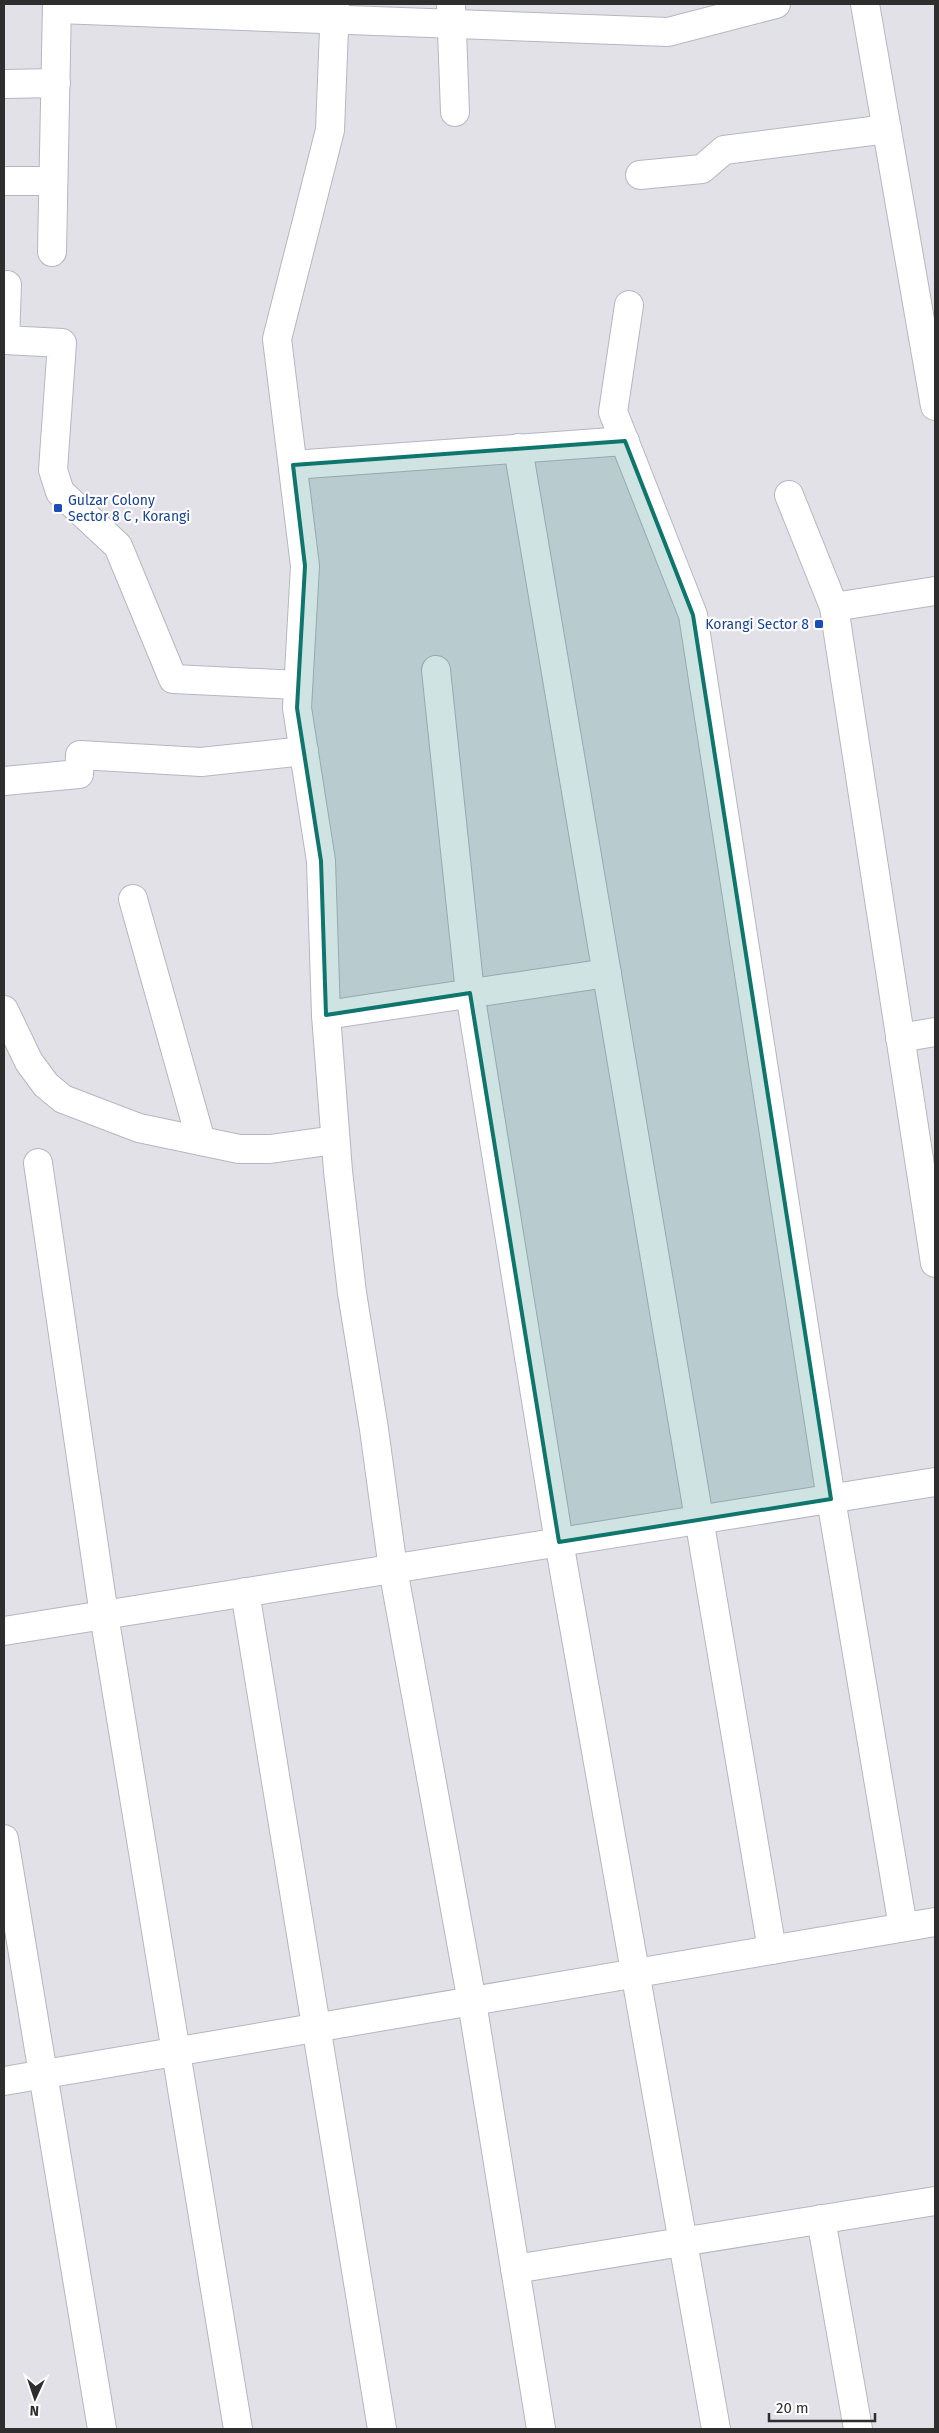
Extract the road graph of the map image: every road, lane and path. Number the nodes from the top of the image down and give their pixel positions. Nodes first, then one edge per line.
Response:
1 (776, 4) edge
2 (865, 4) edge
3 (58, 6) edge
4 (335, 11) edge
5 (452, 14) edge
6 (56, 83) junction
7 (4, 84) edge
8 (455, 112) dead end
9 (887, 129) junction
10 (640, 176) dead end
11 (4, 181) edge
12 (53, 181) junction
13 (52, 252) dead end
14 (8, 285) dead end
15 (628, 305) dead end
16 (929, 328) edge
17 (935, 406) edge
18 (625, 441) junction
19 (518, 448) junction
20 (293, 465) junction
21 (789, 495) dead end
22 (935, 591) edge
23 (834, 607) junction
24 (436, 670) dead end
25 (298, 685) junction
26 (304, 751) junction
27 (4, 782) edge
28 (133, 899) dead end
29 (607, 973) junction
30 (470, 993) junction
31 (4, 1010) edge
32 (326, 1015) junction
33 (935, 1032) edge
34 (900, 1038) junction
35 (335, 1140) junction
36 (201, 1141) junction
37 (38, 1163) dead end
38 (935, 1263) edge
39 (935, 1482) edge
40 (831, 1499) junction
41 (700, 1520) junction
42 (559, 1542) junction
43 (393, 1569) junction
44 (245, 1592) junction
45 (104, 1615) junction
46 (4, 1631) edge
47 (4, 1839) edge
48 (935, 1922) edge
49 (903, 1927) junction
50 (772, 1950) junction
51 (636, 1974) junction
52 (472, 2002) junction
53 (316, 2028) junction
54 (176, 2052) junction
55 (43, 2074) junction
56 (4, 2081) edge
57 (935, 2201) edge
58 (821, 2219) junction
59 (683, 2242) junction
60 (515, 2269) junction
61 (102, 2429) edge
62 (238, 2429) edge
63 (382, 2429) edge
64 (541, 2429) edge
65 (716, 2429) edge
66 (858, 2429) edge

1 - 5 street
2 - 9 street
3 - 4 street
3 - 6 street
4 - 5 street
4 - 20 street
5 - 8 street
6 - 7 street
6 - 12 street
9 - 10 street
9 - 16 street
11 - 12 street
12 - 13 street
14 - 25 street
15 - 18 street
16 - 17 street
18 - 19 street
18 - 40 street
19 - 20 street
19 - 29 street
20 - 25 street
21 - 23 street
22 - 23 street
23 - 34 street
24 - 30 street
25 - 26 street
26 - 27 street
26 - 32 street
28 - 36 street
29 - 30 street
29 - 41 street
30 - 32 street
30 - 42 street
31 - 36 street
32 - 35 street
33 - 34 street
34 - 38 street
35 - 36 street
35 - 43 street
37 - 45 street
39 - 40 street
40 - 41 street
40 - 49 street
41 - 42 street
41 - 50 street
42 - 43 street
42 - 51 street
43 - 44 street
43 - 52 street
44 - 45 street
44 - 53 street
45 - 46 street
45 - 54 street
47 - 55 street
48 - 49 street
49 - 50 street
50 - 51 street
51 - 52 street
51 - 59 street
52 - 53 street
52 - 60 street
53 - 54 street
53 - 63 street
54 - 55 street
54 - 62 street
55 - 56 street
55 - 61 street
57 - 58 street
58 - 59 street
58 - 66 street
59 - 60 street
59 - 65 street
60 - 64 street

